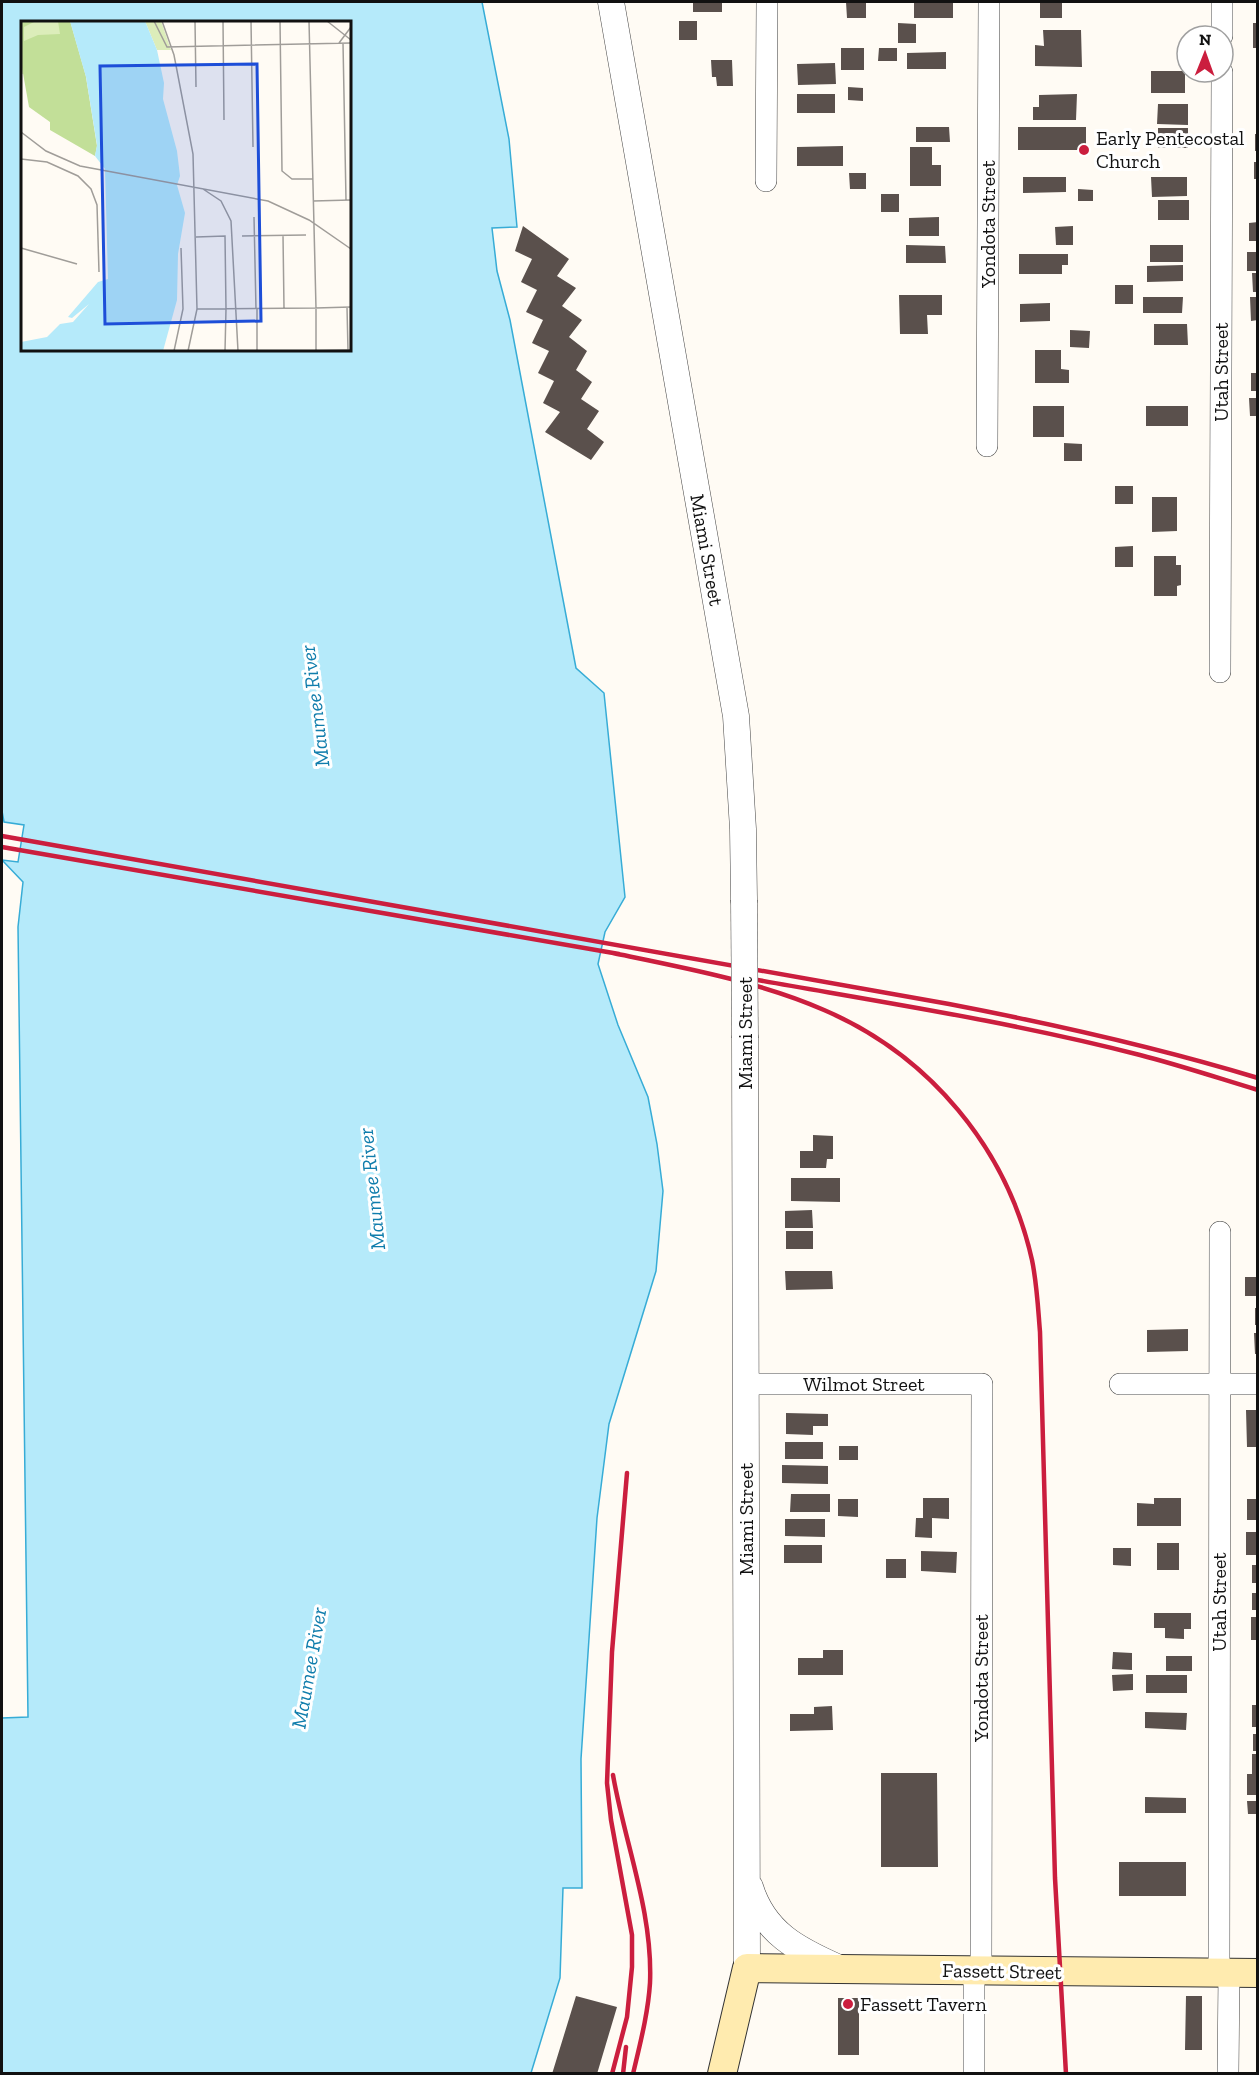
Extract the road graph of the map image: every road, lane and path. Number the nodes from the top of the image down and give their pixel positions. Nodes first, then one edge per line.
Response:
1 (611, 2) edge
2 (767, 2) edge
3 (989, 2) edge
4 (1222, 2) edge
5 (1222, 24) edge
6 (1222, 84) edge
7 (766, 180) dead end
8 (987, 446) dead end
9 (1221, 672) dead end
10 (1220, 1232) dead end
11 (746, 1384) junction
12 (982, 1384) joint
13 (1120, 1384) dead end
14 (1219, 1384) junction
15 (1257, 1384) edge
16 (747, 1878) junction
17 (747, 1968) junction
18 (842, 1969) junction
19 (978, 1972) junction
20 (1224, 1973) junction
21 (1257, 1973) edge
22 (722, 2073) edge
23 (974, 2073) edge
24 (1228, 2073) edge

1 - 11 street, Miami Street, bridge
2 - 7 street
3 - 8 street, Yondota Street
4 - 5 street
6 - 9 street, Utah Street
10 - 14 street, Utah Street
11 - 12 street, Wilmot Street
11 - 16 street, Miami Street
12 - 19 street, Yondota Street
13 - 14 street
14 - 15 street
14 - 20 street, Utah Street
16 - 17 street, Miami Street
16 - 18 street
17 - 18 main road, Fassett Street
17 - 22 main road, Miami Street
18 - 19 main road, Fassett Street
19 - 20 main road, Fassett Street
19 - 23 street, Yondota Street
20 - 21 main road, Fassett Street
20 - 24 street, Utah Street

